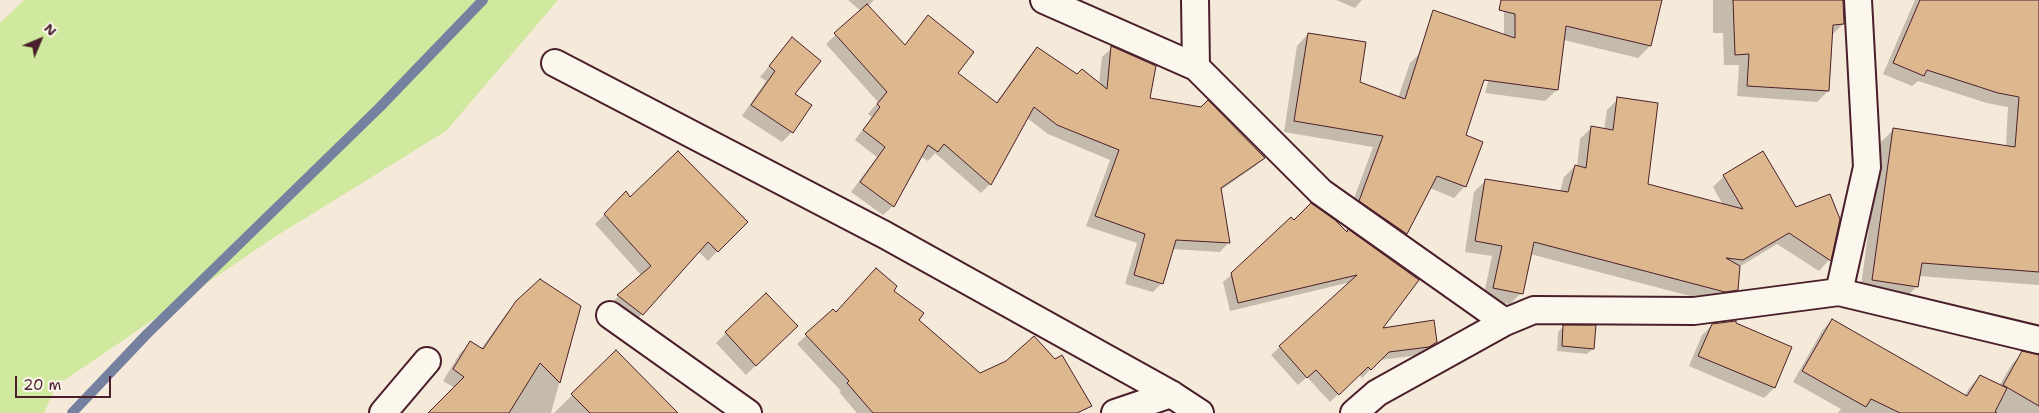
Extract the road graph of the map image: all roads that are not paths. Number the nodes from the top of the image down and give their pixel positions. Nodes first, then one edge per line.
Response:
1 (1044, 0) edge
2 (1195, 0) edge
3 (1858, 0) edge
4 (555, 63) dead end
5 (1196, 67) junction
6 (1839, 292) junction
7 (610, 315) dead end
8 (1505, 322) junction
9 (2039, 340) edge
10 (427, 361) dead end
11 (1171, 394) junction
12 (383, 413) edge
13 (748, 413) edge
14 (1116, 413) edge
15 (1200, 413) edge
16 (1354, 413) edge

1 - 5 street
2 - 5 street
3 - 6 street
4 - 11 street
5 - 8 street
6 - 8 street
6 - 9 street
7 - 13 street
8 - 16 street
10 - 12 street
11 - 14 street
11 - 15 street

